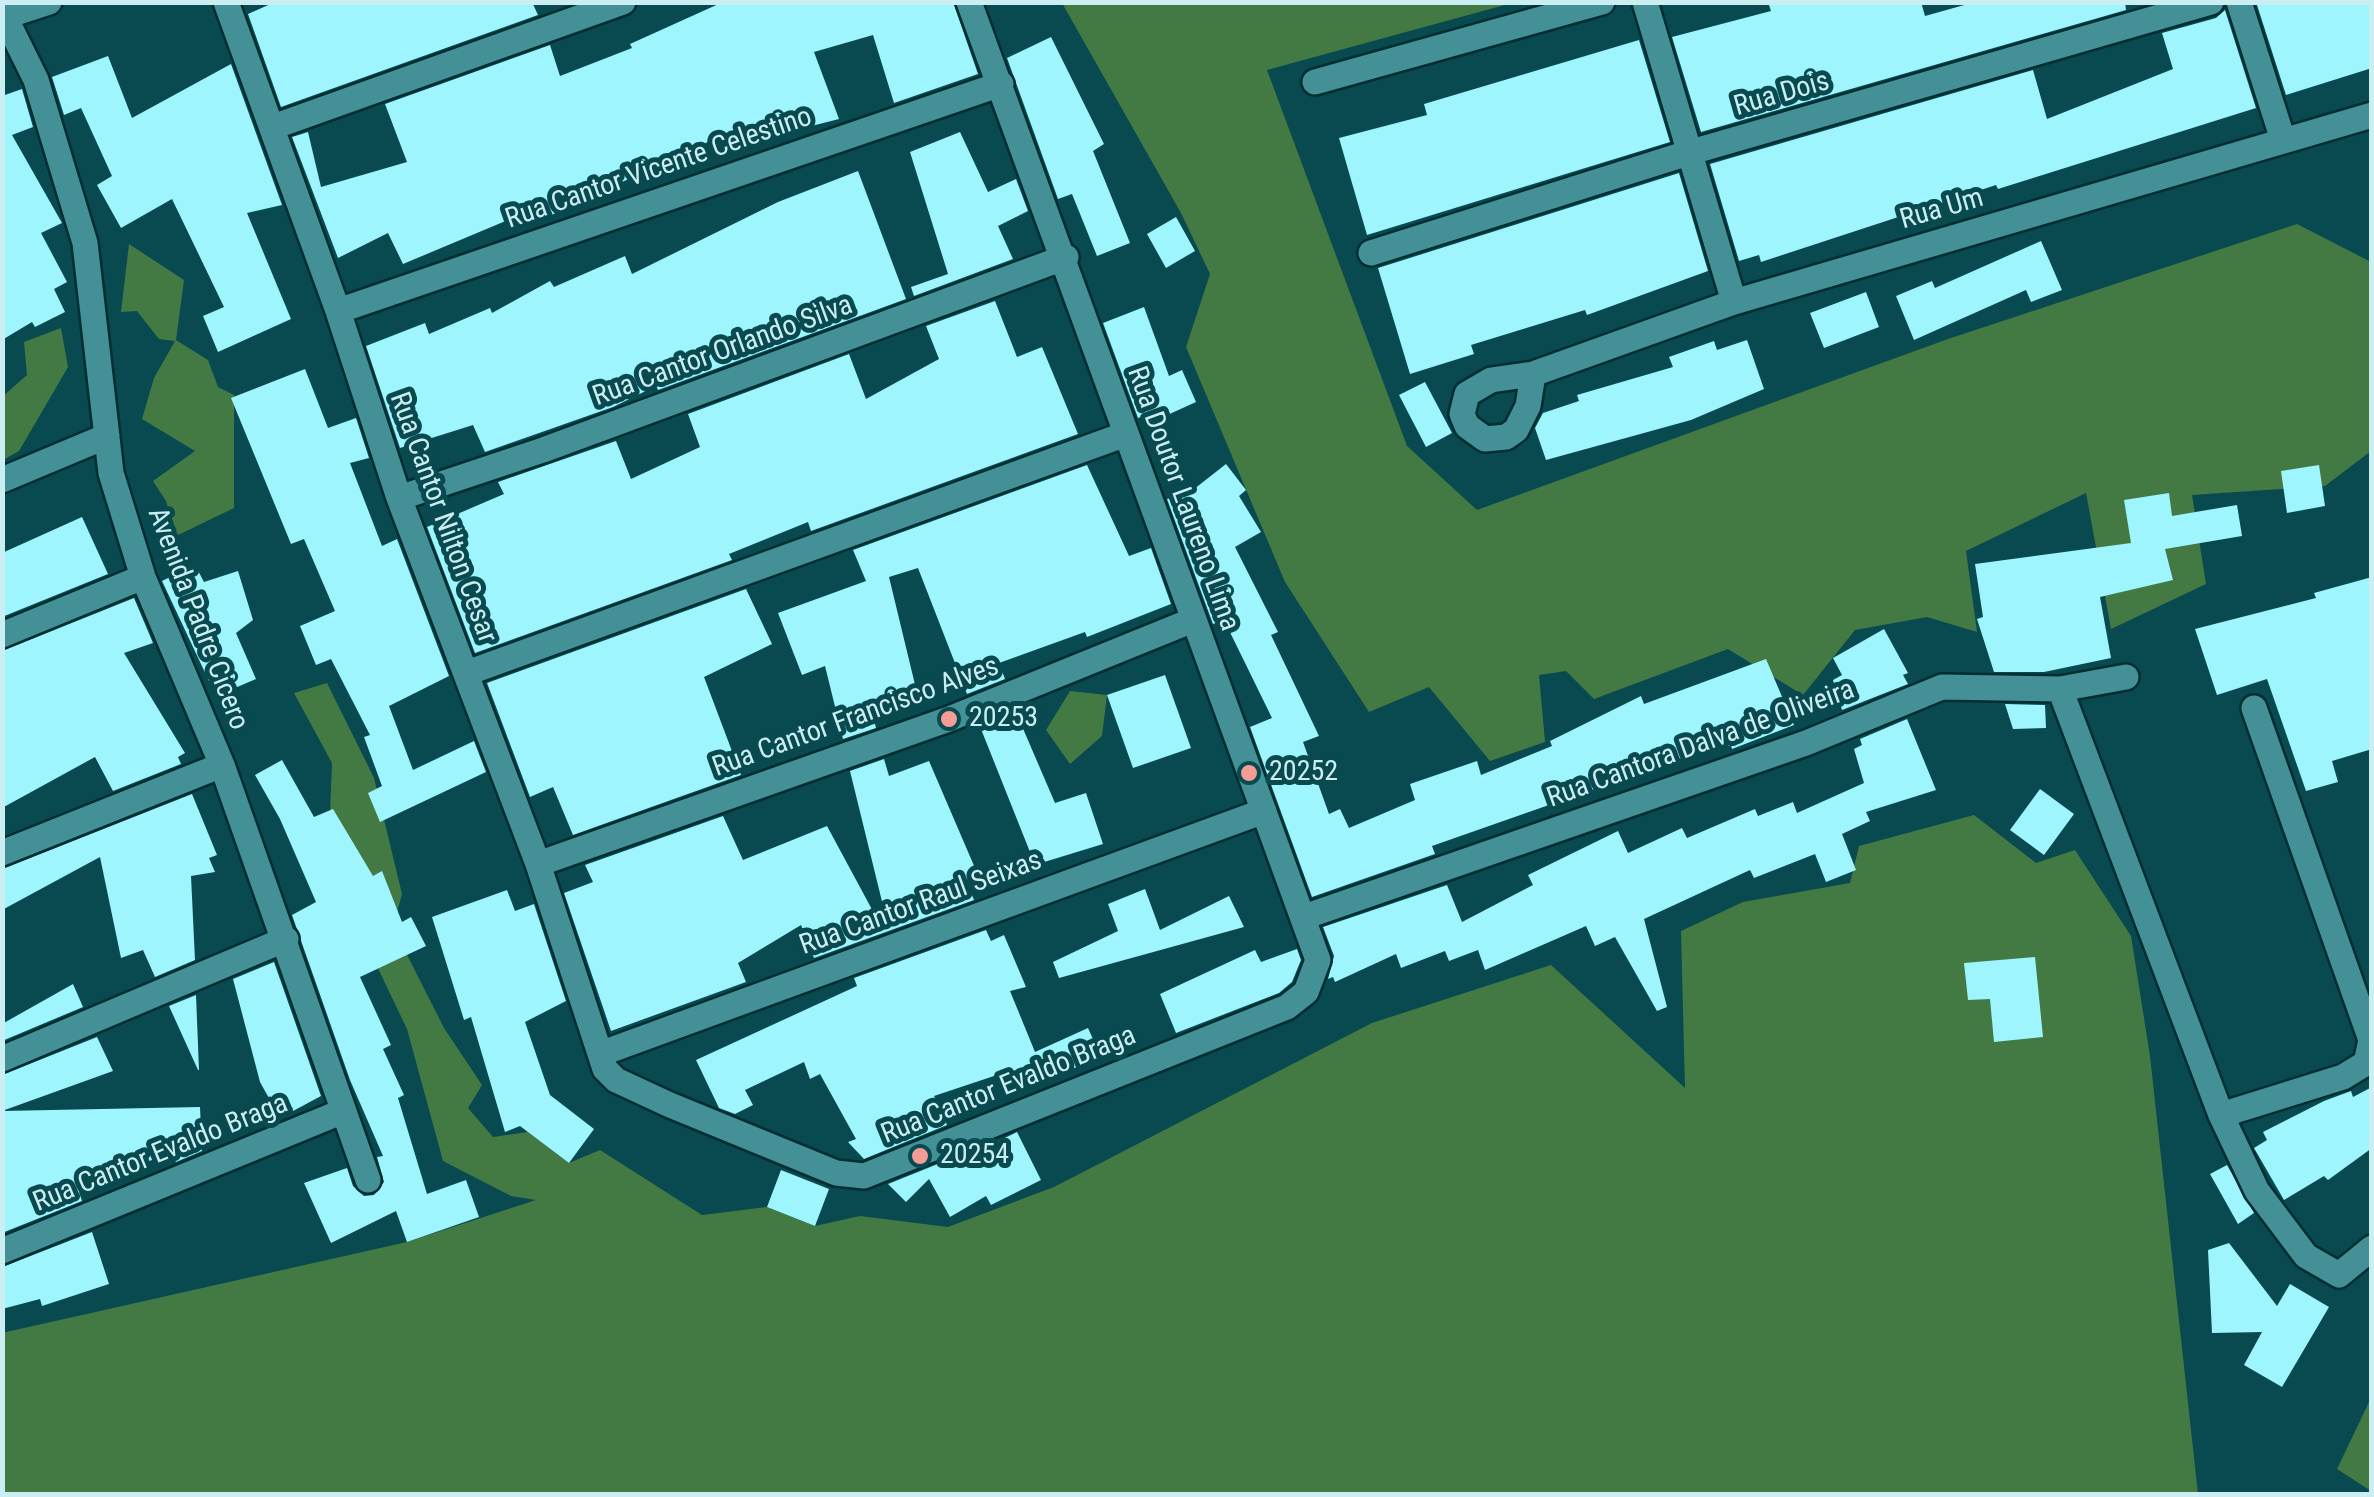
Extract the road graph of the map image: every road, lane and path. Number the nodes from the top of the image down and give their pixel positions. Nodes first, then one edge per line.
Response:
1 (48, 2) edge
2 (226, 2) edge
3 (623, 2) edge
4 (969, 2) edge
5 (1602, 2) edge
6 (1644, 2) edge
7 (2212, 2) edge
8 (2239, 2) edge
9 (4, 14) edge
10 (1315, 82) dead end
11 (1000, 84) junction
12 (2372, 114) edge
13 (273, 127) junction
14 (2283, 140) junction
15 (1688, 153) junction
16 (1371, 252) dead end
17 (1066, 257) junction
18 (1734, 302) junction
19 (338, 311) junction
20 (1533, 374) dead end
21 (1126, 434) junction
22 (107, 436) junction
23 (2, 480) edge
24 (399, 498) junction
25 (143, 578) junction
26 (1192, 620) junction
27 (2, 634) edge
28 (467, 673) junction
29 (2126, 677) dead end
30 (2060, 689) junction
31 (2254, 708) dead end
32 (222, 765) junction
33 (1264, 811) junction
34 (2, 853) edge
35 (538, 864) junction
36 (1304, 917) junction
37 (286, 938) junction
38 (1286, 1008) joint
39 (600, 1054) junction
40 (2, 1059) edge
41 (341, 1112) junction
42 (2221, 1115) junction
43 (368, 1180) dead end
44 (2372, 1248) edge
45 (2, 1251) edge

1 - 9 street
2 - 13 street, Rua Cantor Nilton Cesar
3 - 13 street
4 - 11 street, Rua Doutor Laureno Lima
5 - 10 street
6 - 15 street
7 - 15 street, Rua Dois
8 - 14 street
9 - 22 street, Avenida Padre Cicero
11 - 17 street, Rua Doutor Laureno Lima
11 - 19 street, Rua Cantor Vicente Celestino
12 - 14 street, Rua Um
13 - 19 street, Rua Cantor Nilton Cesar
14 - 18 street, Rua Um
15 - 16 street, Rua Dois
15 - 18 street
17 - 21 street, Rua Doutor Laureno Lima
17 - 24 street, Rua Cantor Orlando Silva
18 - 20 street, Rua Um
19 - 24 street, Rua Cantor Nilton Cesar
21 - 26 street, Rua Doutor Laureno Lima
21 - 28 street
22 - 23 street
22 - 25 street, Avenida Padre Cicero
24 - 28 street, Rua Cantor Nilton Cesar
25 - 27 street
25 - 32 street, Avenida Padre Cicero
26 - 33 street, Rua Doutor Laureno Lima
26 - 35 street, Rua Cantor Francisco Alves
28 - 35 street, Rua Cantor Nilton Cesar
29 - 30 street, Rua Cantora Dalva de Oliveira
30 - 36 street, Rua Cantora Dalva de Oliveira
30 - 42 street
31 - 42 street
32 - 34 street
32 - 37 street, Avenida Padre Cicero
33 - 36 street, Rua Doutor Laureno Lima
33 - 39 street, Rua Cantor Raul Seixas
35 - 39 street, Rua Cantor Nilton Cesar
36 - 38 street, Rua Doutor Laureno Lima
37 - 40 street
37 - 41 street, Avenida Padre Cicero
38 - 39 street, Rua Cantor Evaldo Braga
41 - 43 street, Avenida Padre Cicero
41 - 45 street, Rua Cantor Evaldo Braga
42 - 44 street

